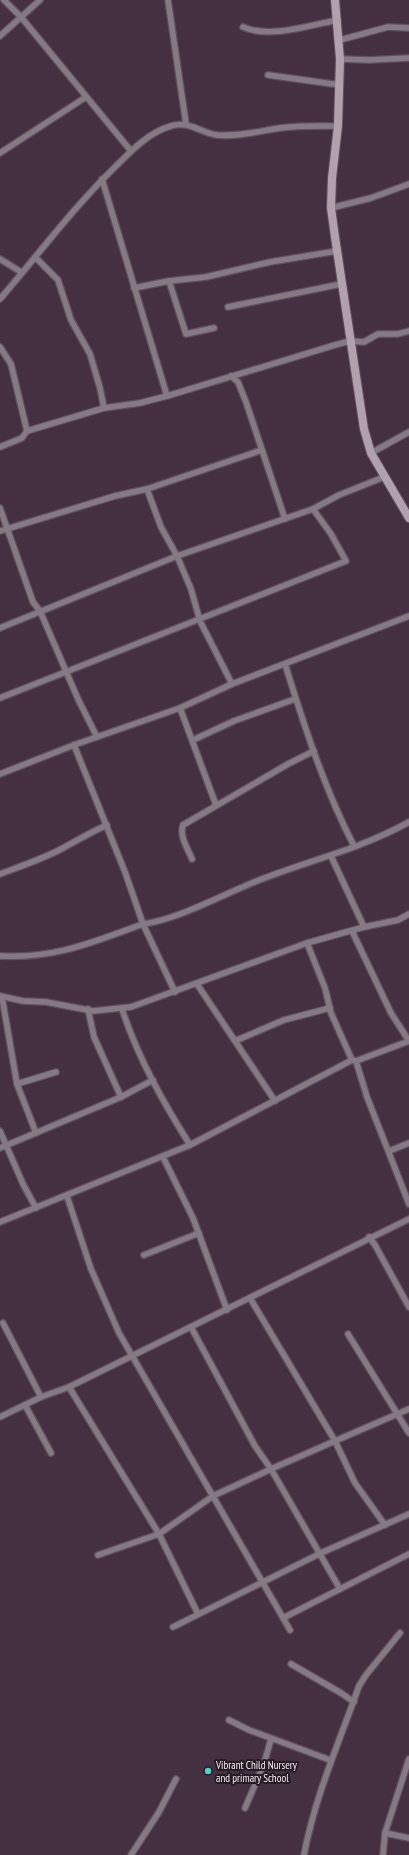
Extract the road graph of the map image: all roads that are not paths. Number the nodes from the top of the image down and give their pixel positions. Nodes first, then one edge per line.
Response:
1 (4, 0) edge
2 (40, 0) edge
3 (168, 0) edge
4 (335, 0) edge
5 (21, 17) junction
6 (338, 20) junction
7 (243, 27) dead end
8 (409, 28) edge
9 (0, 36) edge
10 (340, 40) junction
11 (409, 58) edge
12 (340, 59) junction
13 (268, 75) dead end
14 (340, 85) junction
15 (86, 96) junction
16 (186, 124) junction
17 (338, 126) junction
18 (131, 151) junction
19 (0, 152) edge
20 (102, 179) junction
21 (409, 184) edge
22 (332, 208) junction
23 (337, 251) junction
24 (35, 257) junction
25 (0, 259) edge
26 (21, 272) junction
27 (169, 281) junction
28 (342, 284) junction
29 (134, 288) junction
30 (0, 299) edge
31 (228, 307) dead end
32 (214, 328) dead end
33 (409, 331) edge
34 (350, 341) junction
35 (0, 347) edge
36 (239, 373) junction
37 (231, 376) junction
38 (238, 382) junction
39 (168, 396) junction
40 (104, 408) junction
41 (27, 431) junction
42 (409, 432) edge
43 (0, 447) edge
44 (262, 450) junction
45 (371, 453) junction
46 (384, 477) junction
47 (147, 489) junction
48 (0, 508) edge
49 (313, 509) junction
50 (409, 518) edge
51 (285, 519) junction
52 (7, 529) junction
53 (0, 531) edge
54 (177, 556) junction
55 (40, 611) junction
56 (409, 616) edge
57 (200, 621) junction
58 (0, 628) edge
59 (285, 664) junction
60 (67, 672) junction
61 (232, 684) junction
62 (0, 698) edge
63 (296, 699) junction
64 (180, 708) junction
65 (97, 737) junction
66 (193, 740) junction
67 (74, 744) junction
68 (314, 751) junction
69 (0, 772) edge
70 (216, 805) junction
71 (409, 822) edge
72 (107, 825) junction
73 (354, 846) junction
74 (331, 856) junction
75 (192, 859) dead end
76 (0, 874) edge
77 (409, 914) edge
78 (143, 924) junction
79 (364, 927) junction
80 (352, 931) junction
81 (307, 943) junction
82 (0, 956) edge
83 (197, 984) junction
84 (175, 992) junction
85 (1, 996) edge
86 (330, 1008) junction
87 (88, 1009) junction
88 (122, 1009) junction
89 (409, 1041) edge
90 (235, 1042) junction
91 (354, 1061) junction
92 (56, 1072) dead end
93 (153, 1080) junction
94 (17, 1084) junction
95 (121, 1097) junction
96 (275, 1101) junction
97 (0, 1131) edge
98 (36, 1133) junction
99 (409, 1143) edge
100 (190, 1145) junction
101 (3, 1147) edge
102 (389, 1151) junction
103 (163, 1157) junction
104 (67, 1196) junction
105 (409, 1204) edge
106 (36, 1208) junction
107 (409, 1219) edge
108 (0, 1222) edge
109 (199, 1233) junction
110 (369, 1238) junction
111 (144, 1256) dead end
112 (250, 1298) junction
113 (409, 1307) edge
114 (227, 1310) junction
115 (3, 1323) dead end
116 (191, 1327) junction
117 (348, 1334) dead end
118 (131, 1355) junction
119 (69, 1387) junction
120 (41, 1397) junction
121 (25, 1405) junction
122 (409, 1409) edge
123 (398, 1415) junction
124 (0, 1417) edge
125 (409, 1433) edge
126 (335, 1441) junction
127 (51, 1453) dead end
128 (271, 1469) junction
129 (213, 1496) junction
130 (409, 1514) edge
131 (385, 1525) junction
132 (159, 1534) junction
133 (321, 1553) junction
134 (409, 1554) edge
135 (98, 1555) dead end
136 (262, 1582) junction
137 (340, 1589) junction
138 (198, 1614) junction
139 (283, 1618) junction
140 (173, 1627) dead end
141 (290, 1630) dead end
142 (400, 1633) dead end
143 (291, 1664) dead end
144 (354, 1702) junction
145 (229, 1720) dead end
146 (271, 1739) junction
147 (330, 1760) junction
148 (409, 1760) edge
149 (176, 1779) dead end
150 (246, 1808) dead end
151 (385, 1833) junction
152 (409, 1838) edge
153 (131, 1855) edge
154 (304, 1855) edge
155 (383, 1855) edge

1 - 5 street
2 - 5 street
3 - 16 street
4 - 6 street
5 - 9 street
5 - 15 street
6 - 7 street
6 - 10 street
8 - 10 street
10 - 12 street
11 - 12 street
12 - 14 street
13 - 14 street
14 - 17 street
15 - 18 street
15 - 19 street
16 - 17 street
16 - 18 street
17 - 22 street
18 - 20 street
20 - 24 street
20 - 29 street
21 - 22 street
22 - 23 street
23 - 27 street
23 - 28 street
24 - 26 street
24 - 40 street
25 - 26 street
26 - 30 street
27 - 29 street
27 - 32 street
28 - 31 street
28 - 34 street
29 - 39 street
33 - 34 street
34 - 36 street
34 - 45 street
35 - 41 street
36 - 37 street
36 - 38 street
37 - 38 street
37 - 39 street
38 - 44 street
39 - 40 street
40 - 41 street
41 - 43 street
42 - 45 street
44 - 47 street
44 - 51 street
45 - 46 street
46 - 49 street
46 - 50 street
47 - 52 street
47 - 54 street
48 - 52 street
49 - 51 street
49 - 57 street
51 - 54 street
52 - 53 street
52 - 55 street
54 - 55 street
54 - 57 street
55 - 58 street
55 - 60 street
56 - 59 street
57 - 60 street
57 - 61 street
59 - 61 street
59 - 63 street
60 - 62 street
60 - 65 street
61 - 64 street
63 - 66 street
63 - 68 street
64 - 65 street
64 - 66 street
65 - 67 street
66 - 70 street
67 - 69 street
67 - 72 street
68 - 70 street
68 - 73 street
70 - 75 street
71 - 73 street
72 - 76 street
72 - 78 street
73 - 74 street
74 - 78 street
74 - 79 street
77 - 79 street
78 - 82 street
78 - 84 street
79 - 80 street
80 - 81 street
80 - 89 street
81 - 83 street
81 - 86 street
83 - 84 street
83 - 90 street
84 - 88 street
85 - 87 street
85 - 94 street
86 - 90 street
86 - 91 street
87 - 88 street
87 - 95 street
88 - 93 street
89 - 91 street
90 - 96 street
91 - 96 street
91 - 102 street
92 - 94 street
93 - 95 street
93 - 100 street
94 - 98 street
95 - 98 street
96 - 100 street
97 - 101 street
98 - 101 street
99 - 102 street
100 - 103 street
101 - 106 street
102 - 105 street
103 - 104 street
103 - 109 street
104 - 106 street
104 - 118 street
106 - 108 street
107 - 110 street
109 - 111 street
109 - 114 street
110 - 112 street
110 - 113 street
112 - 114 street
112 - 126 street
114 - 116 street
115 - 120 street
116 - 118 street
116 - 128 street
117 - 123 street
118 - 119 street
118 - 129 street
119 - 120 street
119 - 132 street
120 - 121 street
121 - 124 street
121 - 127 street
122 - 123 street
123 - 125 street
123 - 126 street
126 - 128 street
126 - 131 street
128 - 129 street
128 - 133 street
129 - 132 street
129 - 136 street
130 - 131 street
131 - 133 street
132 - 135 street
132 - 138 street
133 - 136 street
133 - 137 street
134 - 137 street
136 - 138 street
136 - 139 street
137 - 139 street
138 - 140 street
139 - 141 street
142 - 144 street
143 - 144 street
144 - 147 street
145 - 146 street
146 - 147 street
146 - 150 street
147 - 154 street
148 - 151 street
149 - 153 street
151 - 152 street
151 - 155 street

